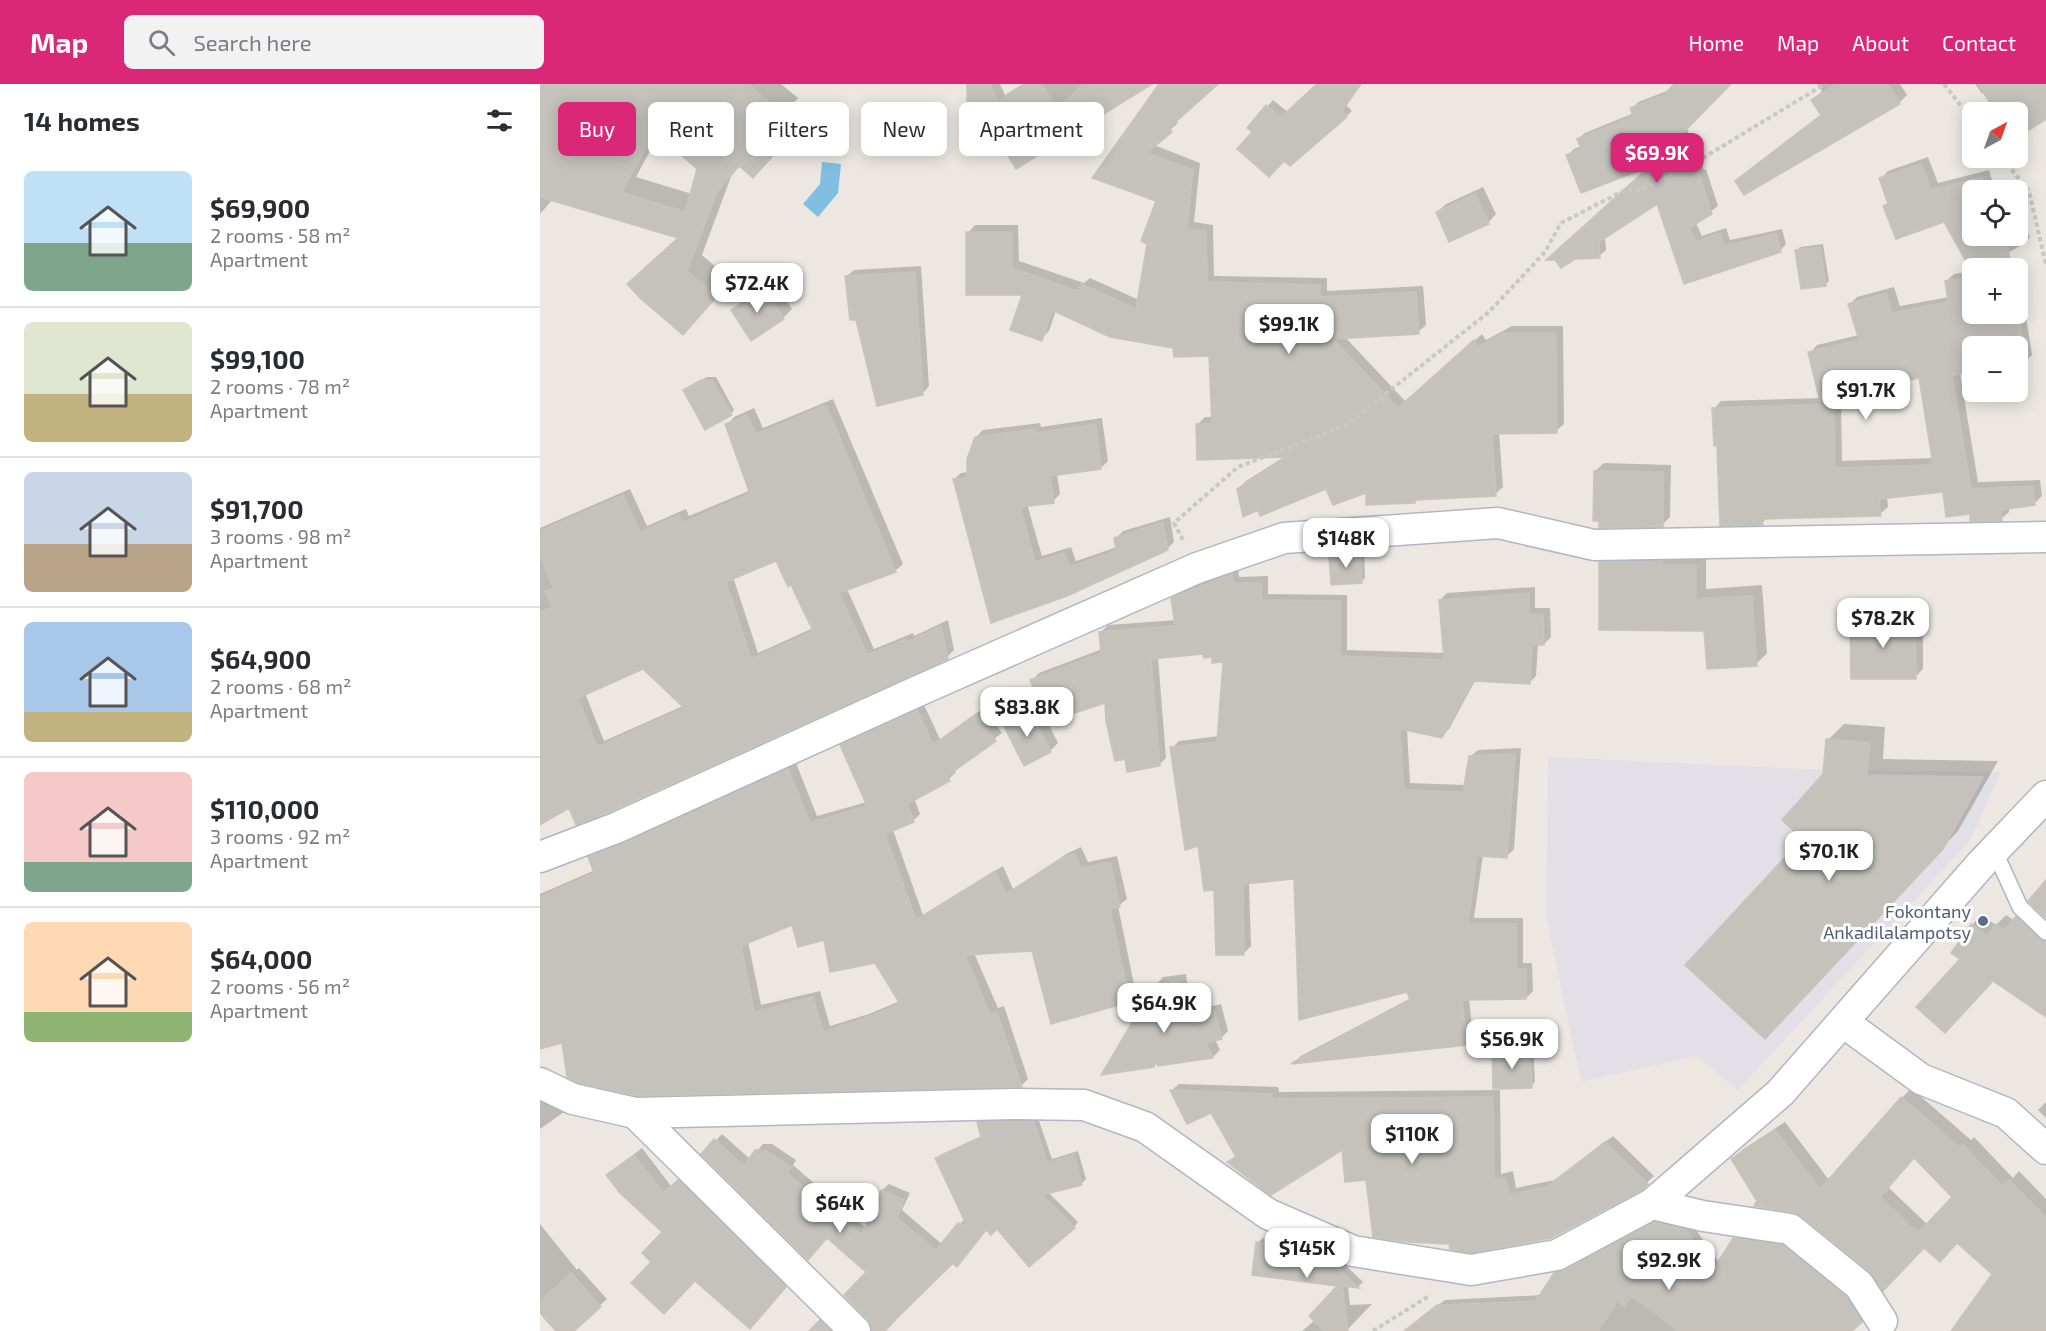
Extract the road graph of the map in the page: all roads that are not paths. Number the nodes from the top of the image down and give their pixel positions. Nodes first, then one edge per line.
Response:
1 (2046, 537) edge
2 (2046, 796) edge
3 (1994, 850) junction
4 (540, 857) edge
5 (2046, 932) edge
6 (1843, 1022) junction
7 (540, 1083) edge
8 (635, 1113) junction
9 (2046, 1149) edge
10 (1652, 1204) junction
11 (1883, 1328) edge
12 (855, 1331) edge

1 - 4 street
2 - 3 street
3 - 5 lane
3 - 6 street
6 - 9 street
6 - 10 street
7 - 8 street
8 - 10 street
8 - 12 street
10 - 11 street

